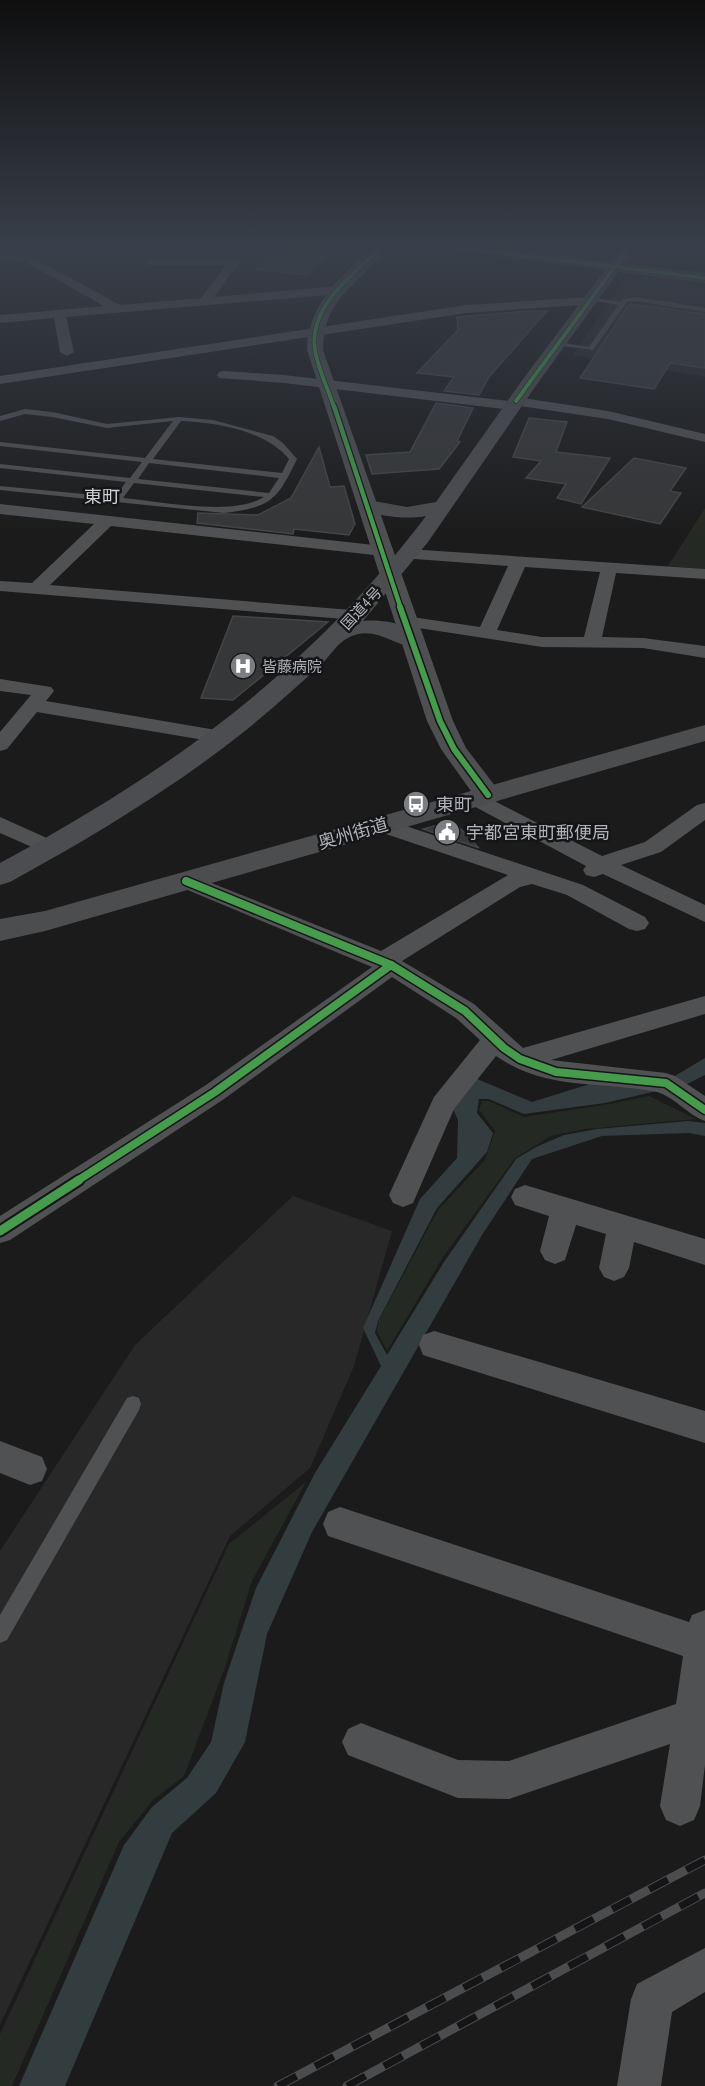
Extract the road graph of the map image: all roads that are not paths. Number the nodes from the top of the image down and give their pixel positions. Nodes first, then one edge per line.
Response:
1 (65, 343) edge
2 (249, 343) edge
3 (314, 343) edge
4 (595, 343) edge
5 (558, 344) joint
6 (67, 352) dead end
7 (224, 375) dead end
8 (0, 380) edge
9 (326, 384) junction
10 (515, 403) junction
11 (179, 418) junction
12 (0, 419) edge
13 (705, 438) edge
14 (0, 444) edge
15 (147, 460) junction
16 (0, 466) edge
17 (285, 476) junction
18 (132, 481) junction
19 (0, 488) edge
20 (273, 496) junction
21 (118, 500) junction
22 (368, 506) junction
23 (442, 507) junction
24 (0, 509) edge
25 (107, 521) junction
26 (383, 551) junction
27 (408, 554) junction
28 (519, 561) junction
29 (609, 568) junction
30 (705, 574) edge
31 (390, 578) junction
32 (0, 586) edge
33 (35, 590) junction
34 (357, 615) junction
35 (408, 631) junction
36 (486, 633) junction
37 (337, 634) junction
38 (592, 643) junction
39 (705, 652) edge
40 (0, 685) edge
41 (33, 705) junction
42 (8, 724) edge
43 (705, 733) edge
44 (222, 737) junction
45 (0, 745) edge
46 (481, 797) junction
47 (705, 810) edge
48 (0, 824) edge
49 (382, 825) junction
50 (50, 848) junction
51 (600, 864) junction
52 (0, 875) edge
53 (534, 875) junction
54 (186, 881) junction
55 (575, 890) junction
56 (705, 914) edge
57 (638, 923) dead end
58 (0, 930) edge
59 (387, 964) junction
60 (705, 1005) edge
61 (495, 1039) junction
62 (520, 1059) junction
63 (705, 1110) edge
64 (404, 1195) dead end
65 (525, 1197) dead end
66 (565, 1209) junction
67 (622, 1227) junction
68 (0, 1231) edge
69 (555, 1251) dead end
70 (705, 1252) edge
71 (614, 1268) dead end
72 (434, 1345) dead end
73 (133, 1404) dead end
74 (705, 1427) edge
75 (0, 1457) edge
76 (30, 1469) dead end
77 (340, 1524) dead end
78 (0, 1633) edge
79 (704, 1636) edge
80 (693, 1717) junction
81 (361, 1742) dead end
82 (680, 1806) dead end
83 (705, 1969) edge
84 (639, 2086) edge

1 - 6 street
2 - 8 street
3 - 9 street
4 - 5 lane
5 - 10 highway, 国道4号
7 - 9 street
9 - 10 street
9 - 22 street
10 - 13 street
10 - 23 highway, 国道4号
11 - 12 lane
11 - 15 lane
11 - 17 lane
14 - 15 lane
15 - 17 lane
15 - 18 lane
16 - 18 lane
17 - 20 lane
18 - 20 lane
18 - 21 lane
19 - 21 lane
20 - 21 lane
22 - 23 highway
22 - 26 street
23 - 27 highway, 国道4号
24 - 25 street
25 - 26 street
25 - 33 street
26 - 31 street
27 - 28 street
27 - 31 highway, 国道4号
28 - 29 street
28 - 36 street
29 - 30 street
29 - 38 street
31 - 34 highway, 国道4号
31 - 35 street
32 - 33 street
33 - 34 street
34 - 37 highway, 国道4号
35 - 36 street
35 - 37 highway
35 - 46 street
36 - 38 street
37 - 44 highway, 国道4号
38 - 39 street
40 - 41 street
41 - 42 street
41 - 44 street
42 - 45 street
43 - 46 main road, 奥州街道
44 - 50 highway, 国道4号
46 - 49 main road, 奥州街道
46 - 51 street
47 - 51 street
48 - 50 street
49 - 53 street
49 - 54 main road, 奥州街道
50 - 52 highway, 国道4号
51 - 55 street
51 - 56 street
53 - 55 street
53 - 59 street
54 - 58 main road, 奥州街道
54 - 59 street
55 - 57 street
59 - 61 street
59 - 68 street
60 - 62 street
61 - 62 street
61 - 64 street
62 - 63 street
65 - 66 street
66 - 67 street
66 - 69 street
67 - 70 street
67 - 71 street
72 - 74 street
73 - 78 lane
75 - 76 street
77 - 79 street
79 - 80 street
80 - 81 street
80 - 82 street
83 - 84 street

